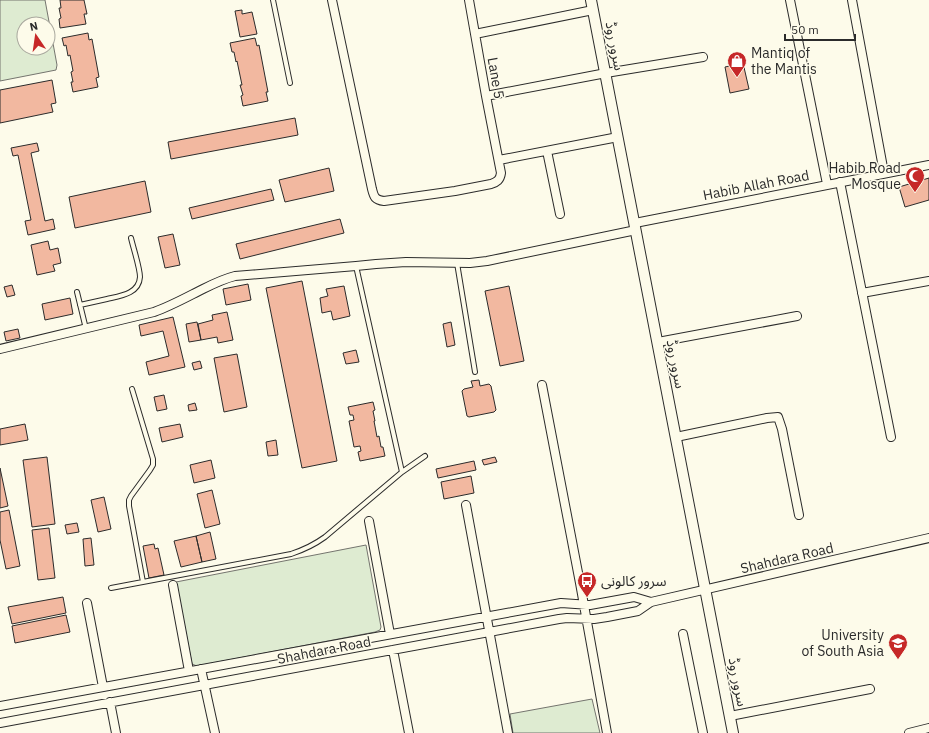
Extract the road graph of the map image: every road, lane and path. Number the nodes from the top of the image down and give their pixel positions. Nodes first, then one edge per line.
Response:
1 (273, 0) edge
2 (332, 0) edge
3 (469, 0) edge
4 (790, 0) edge
5 (852, 0) edge
6 (592, 5) edge
7 (476, 34) junction
8 (703, 57) dead end
9 (606, 73) junction
10 (290, 83) dead end
11 (486, 96) junction
12 (618, 137) junction
13 (547, 151) junction
14 (499, 160) junction
15 (929, 165) edge
16 (884, 173) junction
17 (840, 182) junction
18 (827, 184) junction
19 (560, 214) dead end
20 (635, 226) junction
21 (130, 238) dead end
22 (457, 263) junction
23 (356, 266) junction
24 (929, 281) edge
25 (77, 292) dead end
26 (862, 293) junction
27 (80, 305) junction
28 (797, 316) dead end
29 (86, 329) junction
30 (658, 342) junction
31 (0, 349) edge
32 (475, 372) dead end
33 (542, 385) dead end
34 (132, 389) dead end
35 (676, 437) junction
36 (891, 437) dead end
37 (425, 456) dead end
38 (402, 472) junction
39 (466, 505) dead end
40 (799, 516) dead end
41 (369, 521) dead end
42 (929, 538) edge
43 (142, 582) junction
44 (173, 585) dead end
45 (111, 588) dead end
46 (706, 590) junction
47 (651, 602) junction
48 (87, 603) dead end
49 (584, 605) junction
50 (487, 616) junction
51 (587, 619) junction
52 (490, 632) junction
53 (390, 634) junction
54 (683, 634) dead end
55 (393, 650) junction
56 (201, 669) junction
57 (189, 671) junction
58 (204, 686) junction
59 (103, 687) junction
60 (870, 689) dead end
61 (110, 702) junction
62 (0, 706) edge
63 (730, 716) junction
64 (0, 723) edge
65 (929, 728) edge
66 (116, 733) edge
67 (215, 733) edge
68 (409, 733) edge
69 (508, 733) edge
70 (607, 733) edge
71 (703, 733) edge
72 (733, 733) edge
73 (909, 733) edge

1 - 10 lane
2 - 14 street, Lane 5
3 - 7 street, Lane 5
4 - 18 street
5 - 16 street
6 - 7 street
6 - 9 street, سرور روڈ
7 - 11 street, Lane 5
8 - 9 street
9 - 11 street
9 - 12 street, سرور روڈ
11 - 14 street, Lane 5
12 - 13 street
12 - 20 street, سرور روڈ
13 - 14 street
13 - 19 street
15 - 16 street, Habib Allah Road
16 - 17 street, Habib Allah Road
17 - 18 street, Habib Allah Road
17 - 26 street
18 - 20 street, Habib Allah Road
20 - 22 street, Habib Allah Road
20 - 30 street, سرور روڈ
21 - 27 lane
22 - 23 street, Habib Allah Road
22 - 32 lane
23 - 29 street, Habib Allah Road
23 - 38 lane
24 - 26 street
25 - 27 lane
26 - 36 street
27 - 29 lane
28 - 30 street
29 - 31 street, Habib Allah Road
30 - 35 street, سرور روڈ
33 - 49 street
34 - 43 lane
35 - 40 street
35 - 46 street, سرور روڈ
37 - 38 lane
38 - 43 lane
39 - 50 street
41 - 53 street
42 - 46 street, Shahdara Road
43 - 45 lane
44 - 57 street
46 - 47 street, Shahdara Road
46 - 63 street, سرور روڈ
47 - 49 street, Shahdara Road
47 - 51 street, Shahdara Road
48 - 59 street
49 - 50 street, Shahdara Road
49 - 51 street
50 - 52 street
50 - 53 street, Shahdara Road
51 - 52 street, Shahdara Road
51 - 70 street
52 - 55 street, Shahdara Road
52 - 69 street
53 - 56 street, Shahdara Road
54 - 71 street
55 - 58 street, Shahdara Road
55 - 68 street
56 - 57 street, Shahdara Road
56 - 58 street
57 - 59 street, Shahdara Road
58 - 61 street, Shahdara Road
58 - 67 street
59 - 62 street, Shahdara Road
60 - 63 street
61 - 64 street, Shahdara Road
61 - 66 street
63 - 72 street, سرور روڈ
65 - 73 street

